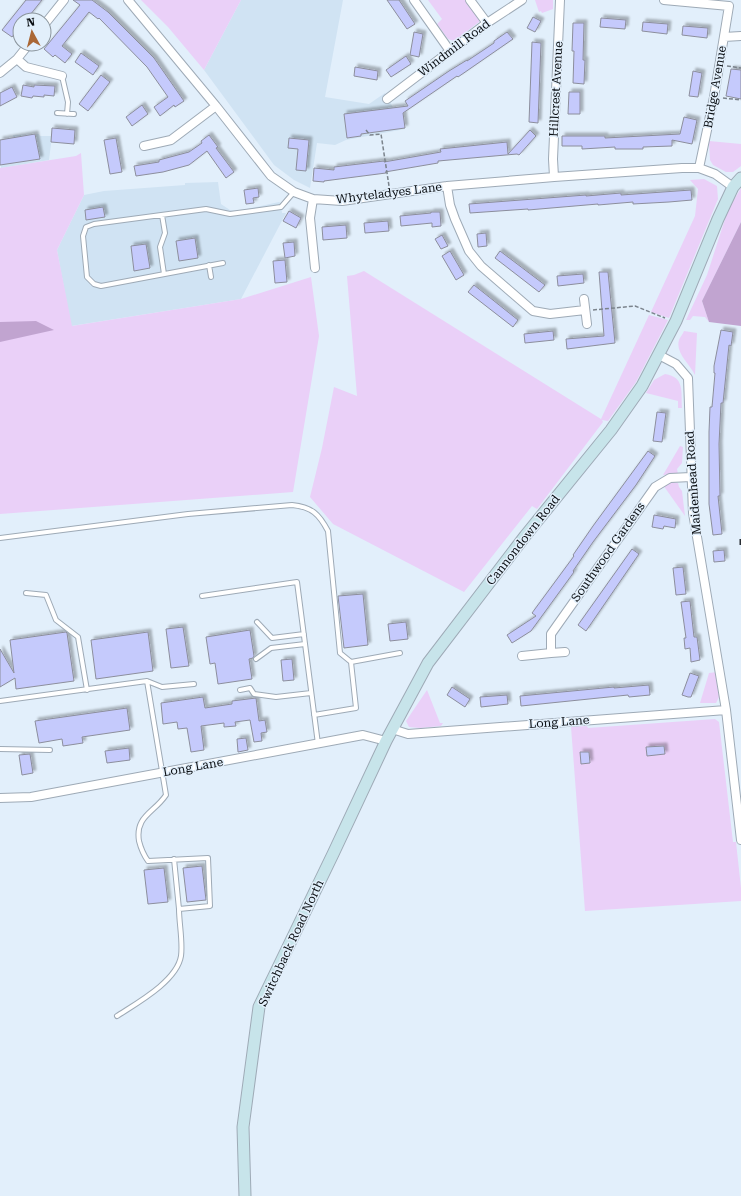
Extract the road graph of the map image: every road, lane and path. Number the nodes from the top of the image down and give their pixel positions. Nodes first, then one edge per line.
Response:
1 (64, 0) edge
2 (128, 0) edge
3 (414, 0) edge
4 (470, 0) edge
5 (522, 0) edge
6 (560, 0) edge
7 (664, 0) edge
8 (730, 3) edge
9 (52, 15) edge
10 (487, 23) junction
11 (741, 36) edge
12 (724, 37) junction
13 (450, 51) junction
14 (23, 52) edge
15 (17, 60) junction
16 (720, 65) junction
17 (741, 68) edge
18 (0, 73) edge
19 (62, 76) joint
20 (714, 96) junction
21 (388, 99) dead end
22 (741, 100) edge
23 (216, 106) junction
24 (57, 113) dead end
25 (67, 114) junction
26 (74, 114) dead end
27 (366, 130) dead end
28 (144, 146) dead end
29 (699, 168) junction
30 (554, 177) junction
31 (741, 178) edge
32 (447, 186) junction
33 (733, 187) junction
34 (294, 192) junction
35 (390, 194) junction
36 (313, 199) junction
37 (162, 215) junction
38 (224, 263) dead end
39 (209, 265) junction
40 (315, 268) dead end
41 (164, 274) junction
42 (211, 277) dead end
43 (584, 299) dead end
44 (585, 310) junction
45 (676, 322) junction
46 (587, 324) dead end
47 (659, 355) junction
48 (691, 477) junction
49 (0, 538) edge
50 (26, 593) dead end
51 (202, 596) dead end
52 (258, 622) dead end
53 (304, 634) junction
54 (305, 644) junction
55 (565, 652) dead end
56 (400, 653) dead end
57 (551, 653) junction
58 (522, 656) dead end
59 (256, 659) dead end
60 (351, 662) junction
61 (147, 682) junction
62 (194, 684) dead end
63 (87, 690) junction
64 (240, 690) dead end
65 (311, 693) junction
66 (0, 701) edge
67 (726, 710) junction
68 (314, 715) junction
69 (392, 729) junction
70 (386, 741) junction
71 (318, 744) junction
72 (0, 749) edge
73 (50, 750) dead end
74 (163, 773) junction
75 (0, 798) edge
76 (741, 840) edge
77 (174, 859) junction
78 (179, 909) junction
79 (117, 1016) dead end
80 (245, 1196) edge

1 - 9 street
2 - 23 street, Whyteladyes Lane
3 - 13 street
4 - 10 street
5 - 10 street, Windmill Road
6 - 30 street, Hillcrest Avenue
7 - 8 street
8 - 12 street, Bridge Avenue
10 - 13 street, Windmill Road
11 - 12 street
12 - 16 street, Bridge Avenue
13 - 21 street, Windmill Road
14 - 15 street
15 - 18 street
15 - 19 street
16 - 17 path
16 - 20 street, Bridge Avenue
19 - 25 lane
20 - 22 path
20 - 29 street, Bridge Avenue
23 - 28 street
23 - 34 street, Whyteladyes Lane
24 - 25 lane
25 - 26 lane
27 - 35 path
29 - 30 street, Whyteladyes Lane
29 - 33 street, Whyteladyes Lane
30 - 32 street, Whyteladyes Lane
31 - 33 main road
32 - 35 street, Whyteladyes Lane
32 - 44 street
33 - 45 main road
34 - 36 street, Whyteladyes Lane
34 - 37 lane
35 - 36 street, Whyteladyes Lane
36 - 40 street
37 - 41 lane
37 - 41 lane
38 - 39 lane
39 - 41 lane
39 - 42 lane
43 - 44 street
44 - 45 path
44 - 46 street
45 - 47 main road
47 - 48 street, Maidenhead Road
47 - 69 main road, Cannondown Road
48 - 57 street, Southwood Gardens
48 - 67 street, Maidenhead Road
49 - 60 lane
50 - 63 lane
51 - 53 lane
52 - 53 lane
53 - 54 lane
54 - 59 lane
54 - 65 lane
55 - 57 street
56 - 60 lane
57 - 58 street
60 - 68 lane
61 - 62 lane
61 - 63 lane
61 - 74 lane
63 - 66 lane
64 - 65 lane
65 - 68 lane
67 - 69 street, Long Lane
67 - 76 street, Maidenhead Road
68 - 71 lane
69 - 70 main road, Switchback Road North
70 - 71 street, Long Lane
70 - 80 main road, Switchback Road North
71 - 74 street, Long Lane
72 - 73 lane
74 - 75 street, Long Lane
74 - 77 lane
77 - 78 lane
77 - 78 lane
78 - 79 lane

